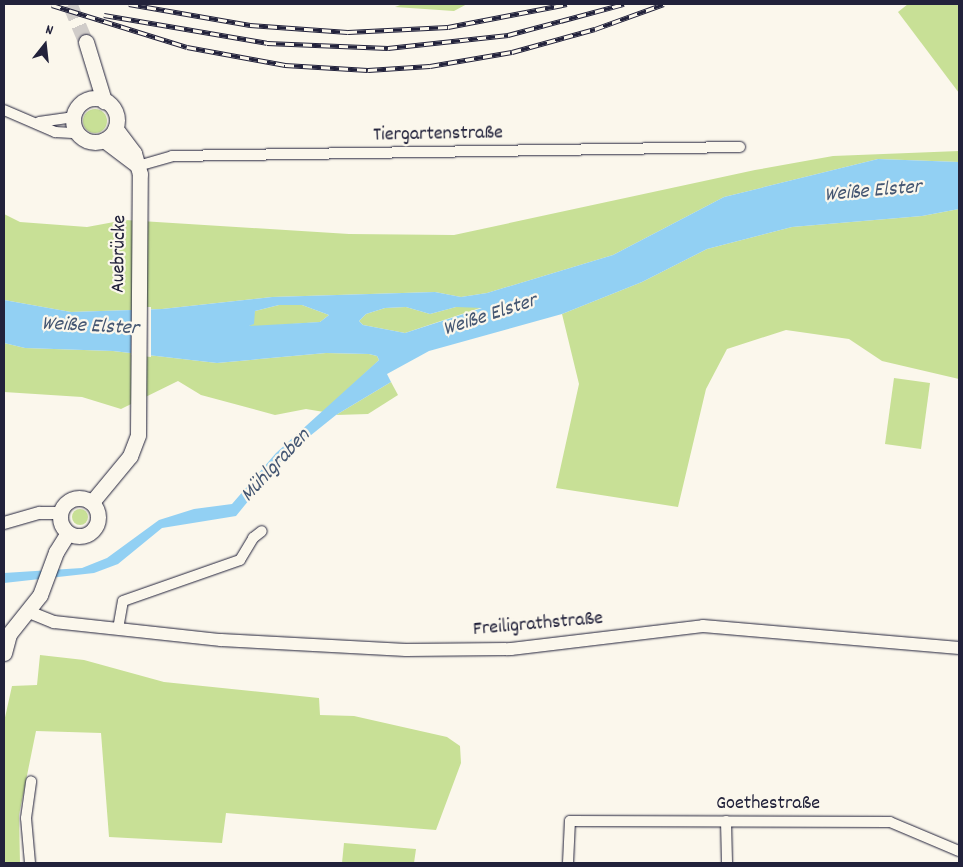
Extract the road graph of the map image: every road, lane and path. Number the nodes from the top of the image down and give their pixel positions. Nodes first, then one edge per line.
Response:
1 (86, 42) tunnel mouth
2 (96, 74) junction
3 (88, 99) junction
4 (104, 101) junction
5 (4, 110) edge
6 (73, 117) junction
7 (38, 122) junction
8 (115, 128) junction
9 (77, 133) junction
10 (104, 140) junction
11 (740, 147) dead end
12 (138, 166) junction
13 (92, 502) junction
14 (60, 513) junction
15 (4, 523) edge
16 (262, 531) dead end
17 (68, 533) junction
18 (29, 612) junction
19 (118, 629) junction
20 (5, 645) edge
21 (959, 648) edge
22 (31, 781) dead end
23 (726, 821) junction
24 (959, 851) edge
25 (30, 863) edge
26 (568, 863) edge
27 (727, 863) edge

1 - 2 main road
2 - 3 main road
2 - 4 main road
3 - 4 main road
3 - 6 main road
4 - 8 main road
5 - 7 street
6 - 7 street
6 - 9 main road
7 - 9 street
8 - 10 main road
8 - 12 main road, Auebrücke
9 - 10 main road
10 - 12 main road
11 - 12 street, Tiergartenstraße
12 - 13 main road, Auebrücke
13 - 14 main road
13 - 17 main road
14 - 15 street
14 - 17 main road
16 - 19 street
17 - 18 main road
18 - 19 street, Freiligrathstraße
18 - 20 main road
19 - 21 street, Freiligrathstraße
22 - 25 street
23 - 24 street, Goethestraße
23 - 26 street, Goethestraße
23 - 27 street

